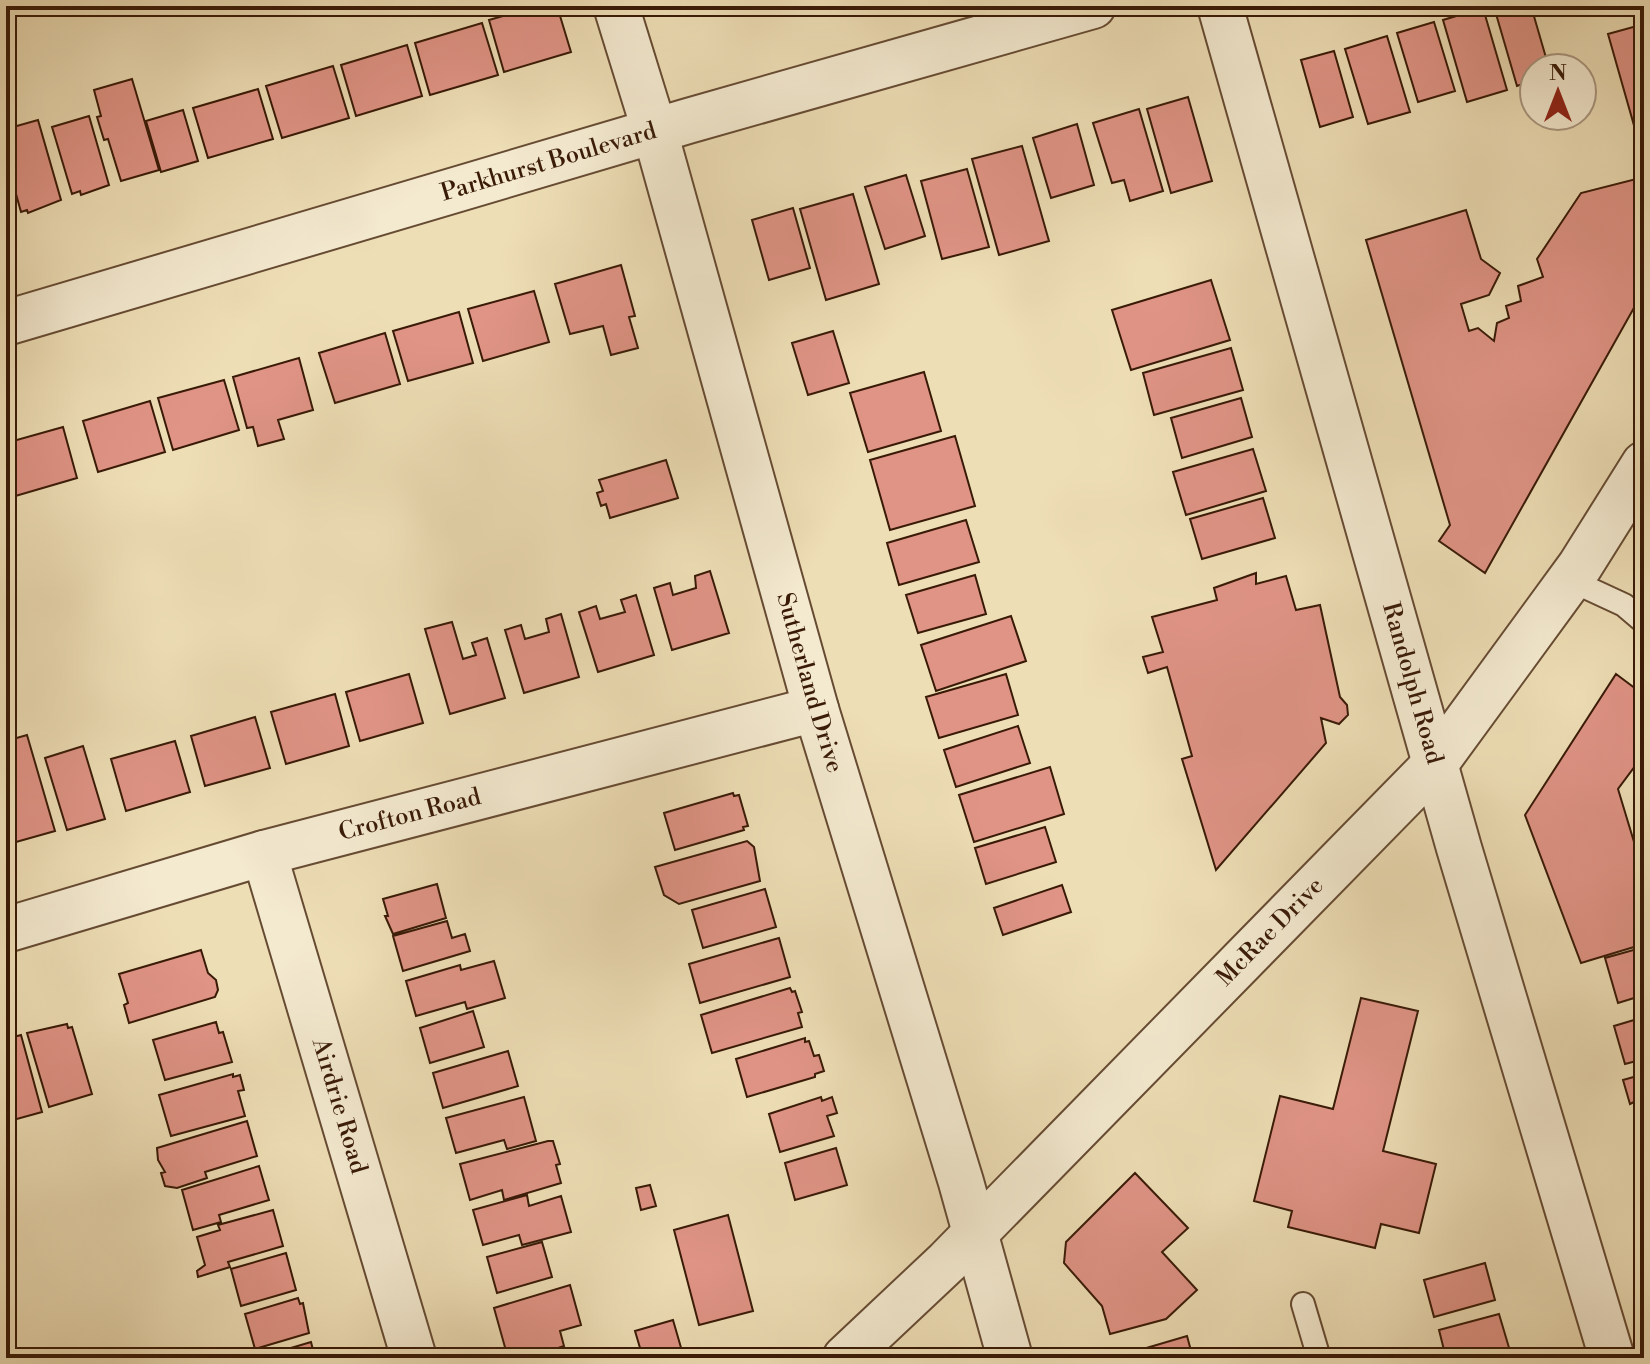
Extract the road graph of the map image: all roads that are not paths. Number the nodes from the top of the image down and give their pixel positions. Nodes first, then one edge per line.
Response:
1 (616, 6) edge
2 (1093, 6) edge
3 (1220, 6) edge
4 (655, 132) junction
5 (6, 323) edge
6 (1644, 464) edge
7 (1570, 580) junction
8 (1644, 622) edge
9 (816, 709) junction
10 (1436, 763) junction
11 (264, 853) junction
12 (6, 930) edge
13 (975, 1233) junction
14 (1303, 1304) dead end
15 (414, 1358) edge
16 (845, 1358) edge
17 (1010, 1358) edge
18 (1319, 1358) edge
19 (1612, 1358) edge

1 - 4 street, Sutherland Drive
2 - 4 street, Parkhurst Boulevard
3 - 10 street, Randolph Road
4 - 5 street, Parkhurst Boulevard
4 - 9 street, Sutherland Drive
6 - 7 street, McRae Drive
7 - 8 lane
7 - 10 street, McRae Drive
9 - 11 street, Crofton Road
9 - 13 street, Sutherland Drive
10 - 13 street, McRae Drive
10 - 19 street, Randolph Road
11 - 12 street, Crofton Road
11 - 15 street, Airdrie Road
13 - 16 street, McRae Drive
13 - 17 street, Sutherland Drive
14 - 18 lane

